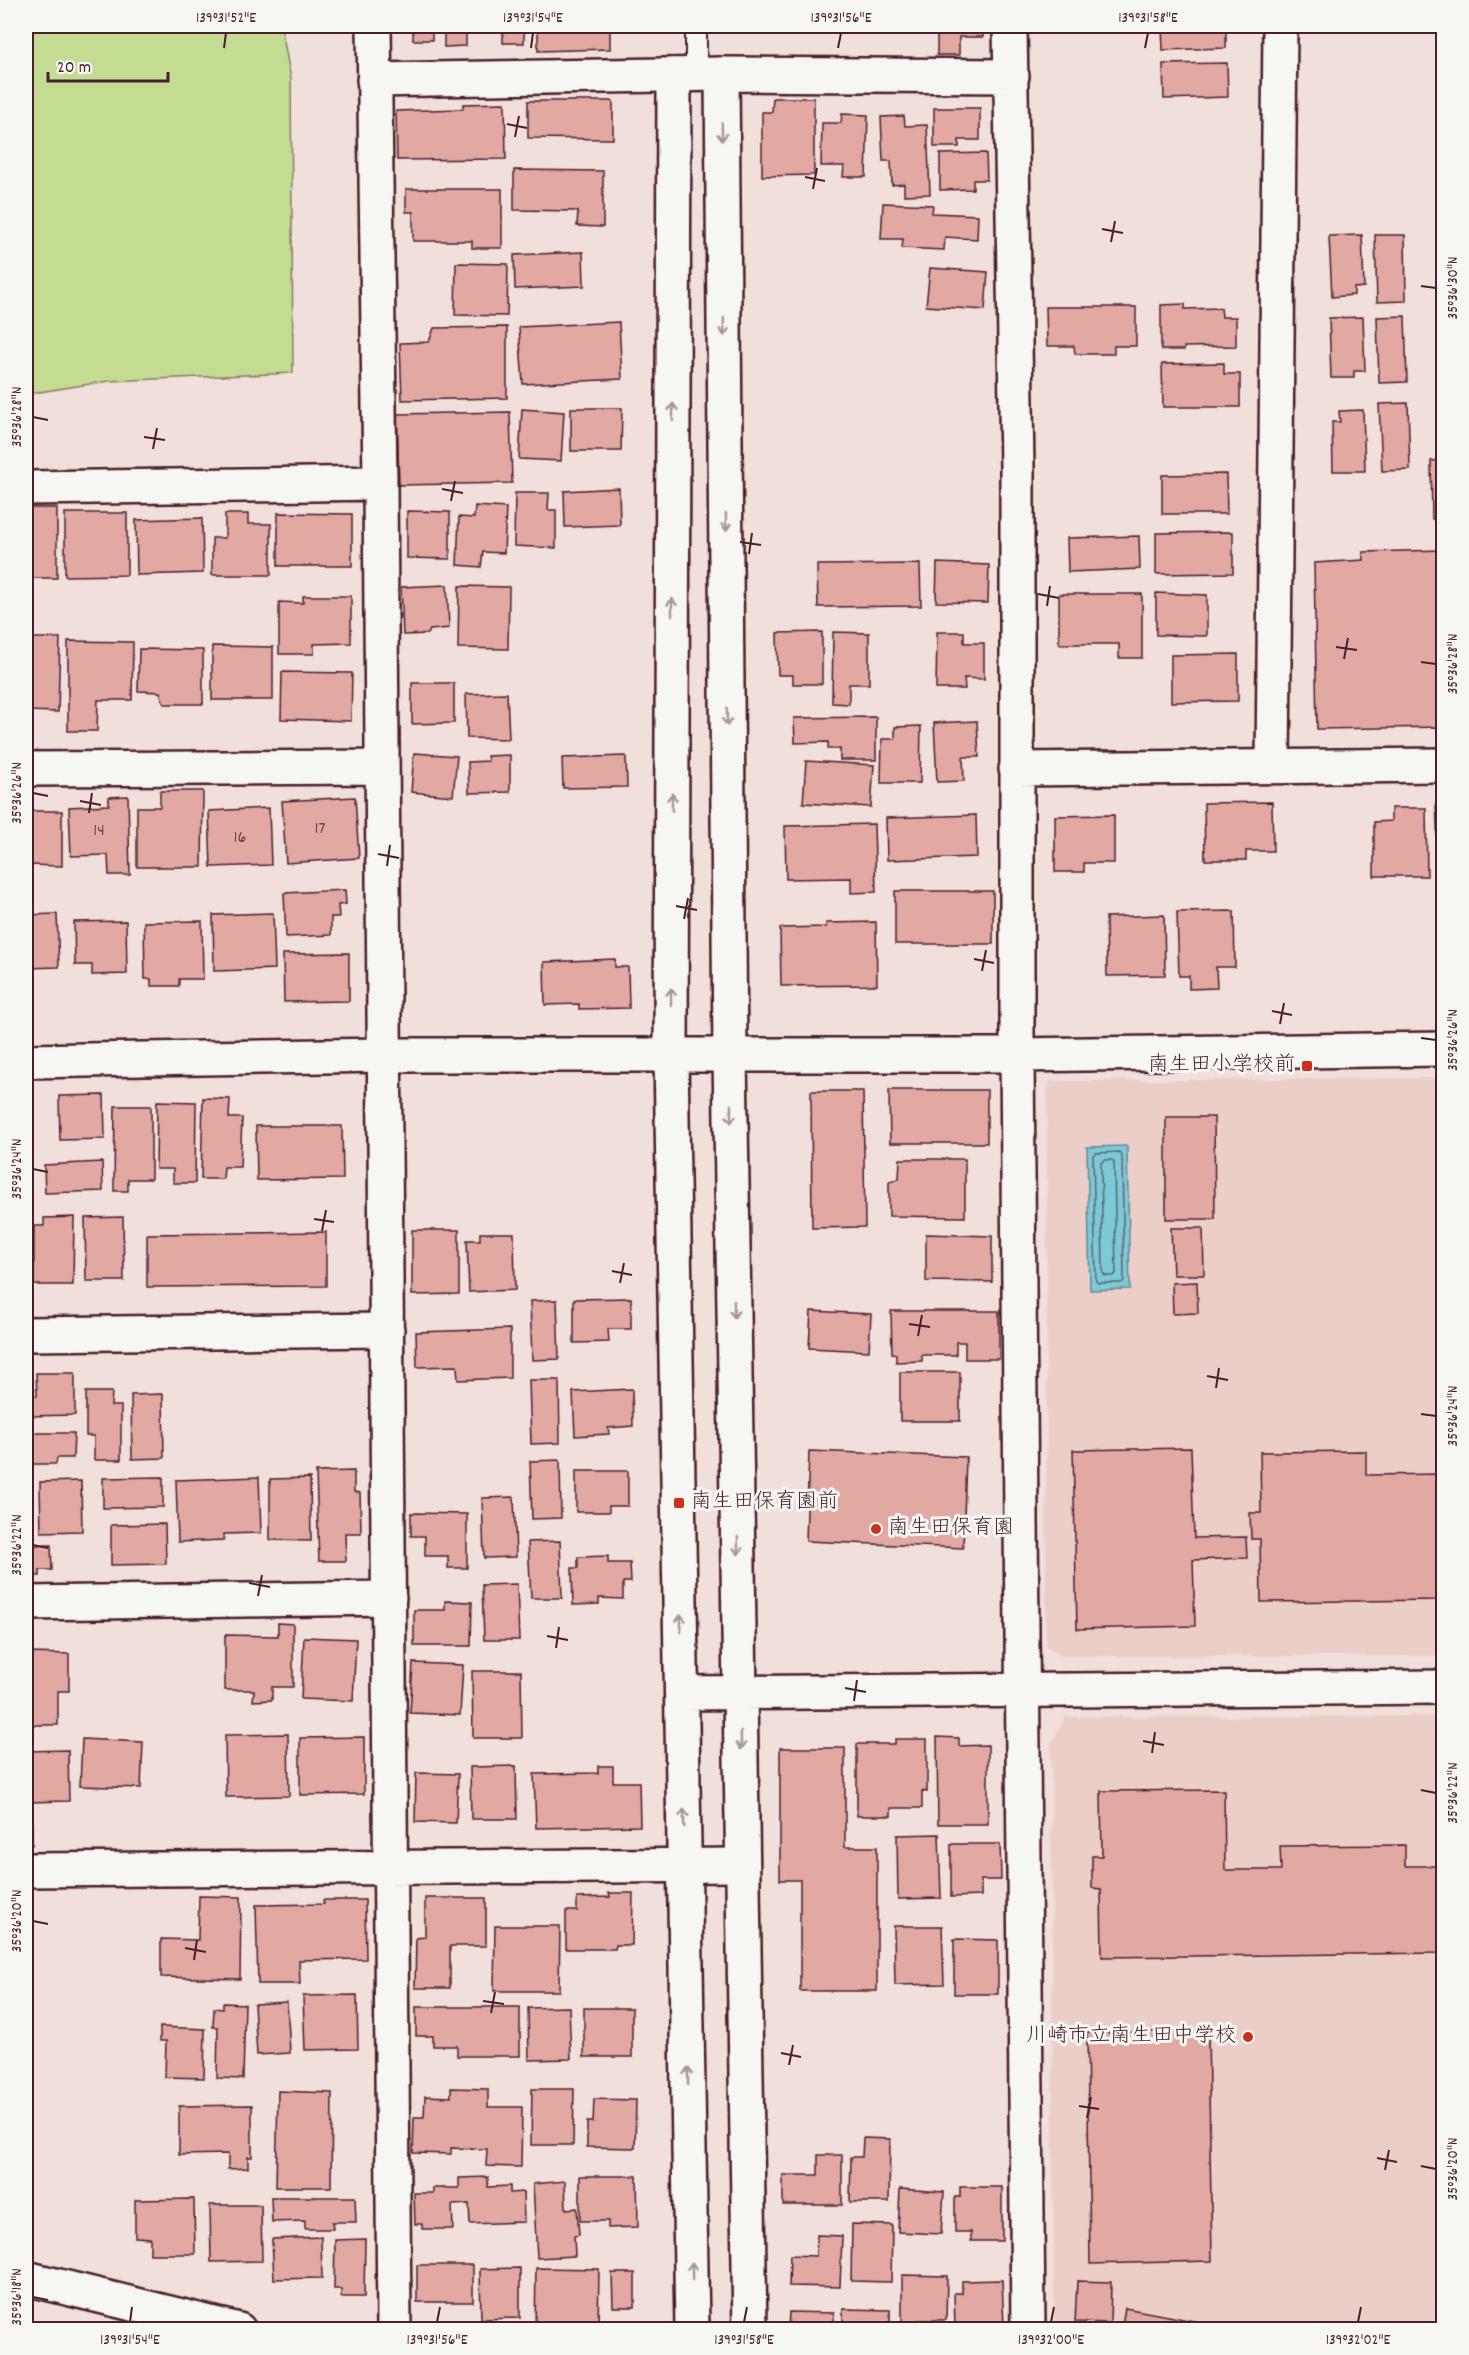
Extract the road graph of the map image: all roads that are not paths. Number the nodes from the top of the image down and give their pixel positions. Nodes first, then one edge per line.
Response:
1 (374, 26) edge
2 (696, 26) edge
3 (1011, 26) edge
4 (1280, 26) edge
5 (697, 74) junction
6 (1011, 76) junction
7 (374, 80) junction
8 (380, 483) junction
9 (26, 488) edge
10 (1443, 765) edge
11 (1273, 766) junction
12 (382, 767) junction
13 (26, 769) edge
14 (1016, 769) junction
15 (1443, 1049) edge
16 (384, 1055) junction
17 (671, 1055) junction
18 (1017, 1055) junction
19 (730, 1056) junction
20 (26, 1061) edge
21 (387, 1330) junction
22 (26, 1334) edge
23 (389, 1598) junction
24 (26, 1603) edge
25 (1443, 1687) edge
26 (1024, 1689) junction
27 (682, 1693) junction
28 (740, 1693) junction
29 (685, 1865) junction
30 (742, 1865) junction
31 (391, 1868) junction
32 (26, 1870) edge
33 (26, 2277) edge
34 (239, 2330) edge
35 (394, 2330) edge
36 (693, 2330) edge
37 (750, 2330) edge
38 (1028, 2330) edge

1 - 7 street
2 - 5 lane
3 - 6 street
4 - 11 street
5 - 6 street
5 - 7 street
17 -> 5 street
5 -> 19 street
6 - 14 street
7 - 8 street
8 - 9 street
8 - 12 street
10 - 11 street
11 - 14 street
12 - 13 street
12 - 16 street
14 - 18 street
15 - 18 street
16 - 17 street
16 - 20 street
16 - 21 street
17 - 19 street
27 -> 17 street
18 - 19 street
18 - 26 street
19 -> 28 street
21 - 22 street
21 - 23 street
23 - 24 street
23 - 31 street
25 - 26 street
26 - 28 street
26 - 38 street
27 - 28 street
29 -> 27 street
28 -> 30 street
29 - 30 street
29 - 31 street
36 -> 29 street
30 - 37 street
31 - 32 street
31 - 35 street
33 - 34 street

